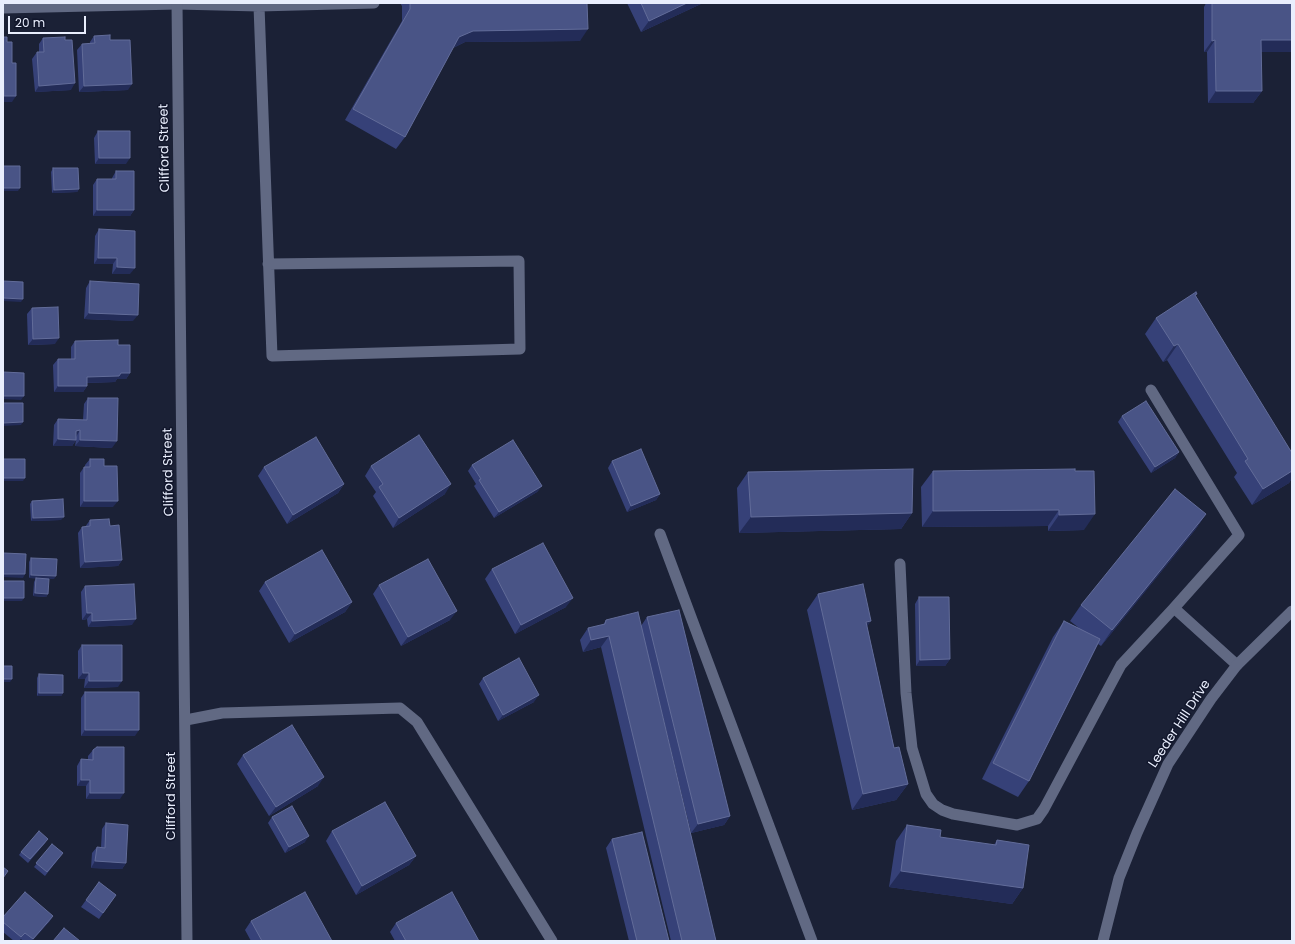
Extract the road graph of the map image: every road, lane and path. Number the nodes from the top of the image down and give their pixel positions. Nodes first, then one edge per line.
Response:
1 (177, 4) edge
2 (374, 4) edge
3 (258, 6) junction
4 (3, 8) edge
5 (268, 264) junction
6 (1151, 390) dead end
7 (660, 534) dead end
8 (900, 564) dead end
9 (1174, 608) junction
10 (1292, 611) edge
11 (1237, 665) junction
12 (186, 720) junction
13 (187, 941) edge
14 (552, 941) edge
15 (812, 941) edge
16 (1103, 941) edge

1 - 3 street
1 - 4 street
1 - 12 street, Clifford Street
2 - 3 street
3 - 5 street
5 - 5 street
6 - 9 street
7 - 15 street
8 - 9 street
9 - 11 street
10 - 11 street, Leeder Hill Drive
11 - 16 street, Leeder Hill Drive
12 - 13 street, Clifford Street
12 - 14 street

